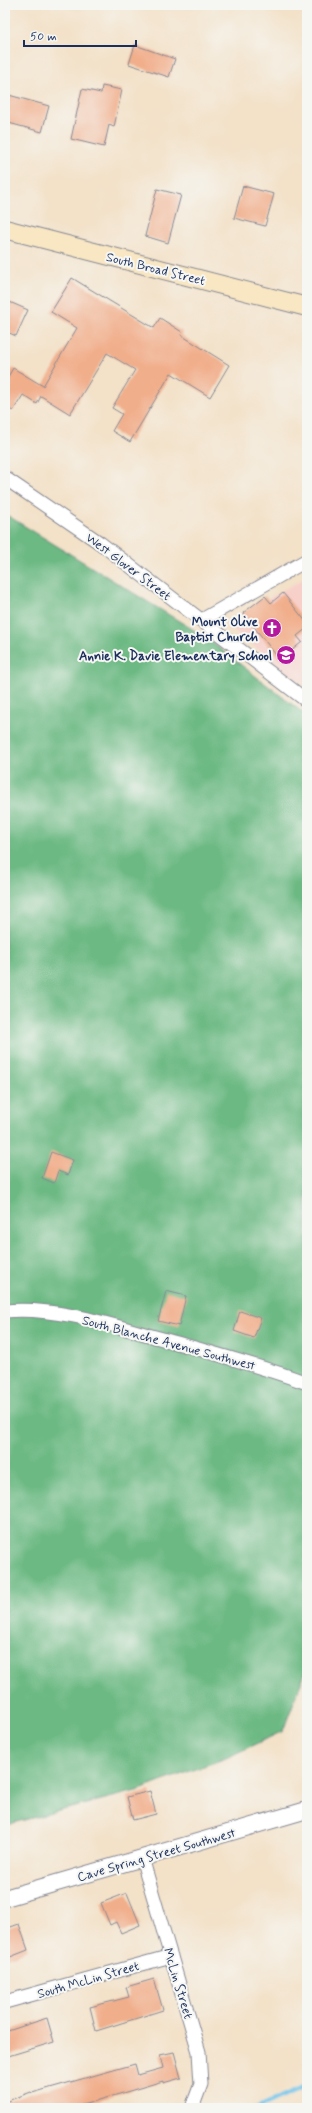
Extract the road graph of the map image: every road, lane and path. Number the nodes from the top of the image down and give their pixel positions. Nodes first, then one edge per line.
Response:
1 (5, 229) edge
2 (307, 307) edge
3 (5, 478) edge
4 (307, 560) edge
5 (202, 620) junction
6 (307, 701) edge
7 (5, 1312) edge
8 (307, 1382) edge
9 (307, 1810) edge
10 (142, 1858) junction
11 (5, 1898) edge
12 (171, 1956) junction
13 (5, 2002) edge
14 (192, 2108) edge

1 - 2 main road, South Broad Street
3 - 5 street, West Glover Street
4 - 5 street
5 - 6 street, West Glover Street
7 - 8 street, South Blanche Avenue Southwest
9 - 10 street, Cave Spring Street Southwest
10 - 11 street, Cave Spring Street Southwest
10 - 12 street, McLin Street
12 - 13 street, South McLin Street
12 - 14 street, McLin Street

